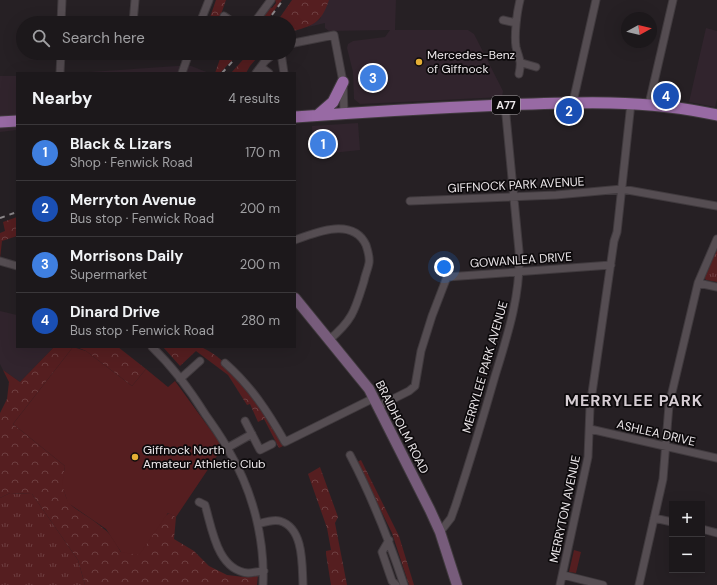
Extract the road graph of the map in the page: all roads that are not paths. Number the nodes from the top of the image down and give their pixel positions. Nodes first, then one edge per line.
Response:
1 (62, 0) edge
2 (134, 0) edge
3 (209, 0) edge
4 (270, 0) edge
5 (520, 0) edge
6 (596, 0) edge
7 (673, 0) edge
8 (61, 16) edge
9 (133, 16) edge
10 (203, 16) edge
11 (259, 16) edge
12 (503, 20) dead end
13 (516, 23) junction
14 (296, 43) edge
15 (61, 60) edge
16 (187, 60) edge
17 (268, 60) edge
18 (282, 60) edge
19 (522, 63) junction
20 (261, 67) junction
21 (536, 67) dead end
22 (60, 72) edge
23 (182, 72) edge
24 (257, 72) edge
25 (268, 72) edge
26 (284, 72) edge
27 (519, 74) dead end
28 (343, 82) junction
29 (573, 102) junction
30 (631, 103) junction
31 (649, 104) junction
32 (505, 105) junction
33 (344, 113) junction
34 (317, 115) junction
35 (717, 115) edge
36 (296, 117) edge
37 (16, 121) edge
38 (0, 122) edge
39 (622, 189) junction
40 (514, 196) junction
41 (410, 201) dead end
42 (717, 206) edge
43 (717, 239) edge
44 (296, 240) edge
45 (0, 261) edge
46 (611, 265) junction
47 (16, 266) edge
48 (520, 271) junction
49 (698, 282) junction
50 (717, 287) edge
51 (296, 299) edge
52 (329, 340) junction
53 (153, 348) edge
54 (200, 361) dead end
55 (225, 363) dead end
56 (180, 379) junction
57 (376, 402) junction
58 (245, 421) dead end
59 (590, 429) junction
60 (252, 434) junction
61 (272, 444) dead end
62 (666, 446) junction
63 (227, 448) junction
64 (350, 455) dead end
65 (717, 458) edge
66 (199, 502) dead end
67 (654, 518) junction
68 (669, 521) edge
69 (258, 524) junction
70 (705, 530) edge
71 (440, 532) junction
72 (717, 533) edge
73 (389, 540) junction
74 (264, 571) junction
75 (562, 575) junction
76 (264, 585) edge
77 (303, 585) edge
78 (396, 585) edge
79 (404, 585) edge
80 (457, 585) edge
81 (560, 585) edge
82 (603, 585) edge
83 (639, 585) edge

1 - 8 street
2 - 9 street
3 - 10 street
4 - 11 street
5 - 13 street
6 - 29 street
7 - 31 street
12 - 13 street
13 - 19 street
14 - 28 street
15 - 22 street
16 - 23 street
17 - 20 street
18 - 26 street
19 - 21 street
19 - 27 street
20 - 24 street
20 - 25 street
28 - 33 street
28 - 34 main road
29 - 30 main road, A77
29 - 32 main road, A77
30 - 31 main road, A77
30 - 39 street, MERRYTON AVENUE
31 - 35 main road, A77
32 - 33 main road, A77
32 - 40 street, MERRYLEE PARK AVENUE
33 - 34 main road, A77
34 - 36 main road, A77
37 - 38 main road
39 - 40 street, GIFFNOCK PARK AVENUE
39 - 42 street, GIFFNOCK PARK AVENUE
39 - 46 street, MERRYTON AVENUE
40 - 41 street, GIFFNOCK PARK AVENUE
40 - 48 street, MERRYLEE PARK AVENUE
43 - 49 street
44 - 52 street
45 - 47 street
46 - 48 street, GOWANLEA DRIVE
46 - 59 street, MERRYTON AVENUE
48 - 57 street, GOWANLEA DRIVE
48 - 71 street, MERRYLEE PARK AVENUE
49 - 50 street
49 - 62 street
51 - 52 street, BRAIDHOLM ROAD
52 - 57 street, BRAIDHOLM ROAD
53 - 56 street
54 - 56 street
55 - 57 street
56 - 63 street
57 - 71 street, BRAIDHOLM ROAD
58 - 60 street
59 - 62 street, ASHLEA DRIVE
59 - 75 street, MERRYTON AVENUE
60 - 61 street
60 - 63 street
62 - 65 street, ASHLEA DRIVE
62 - 67 street
63 - 69 street
64 - 73 street
66 - 74 street
67 - 68 street
67 - 83 street
69 - 74 street
69 - 77 street
70 - 72 street
71 - 80 street, BRAIDHOLM ROAD
73 - 78 street
73 - 79 street
74 - 76 street
75 - 81 street, MERRYTON AVENUE
75 - 82 street

